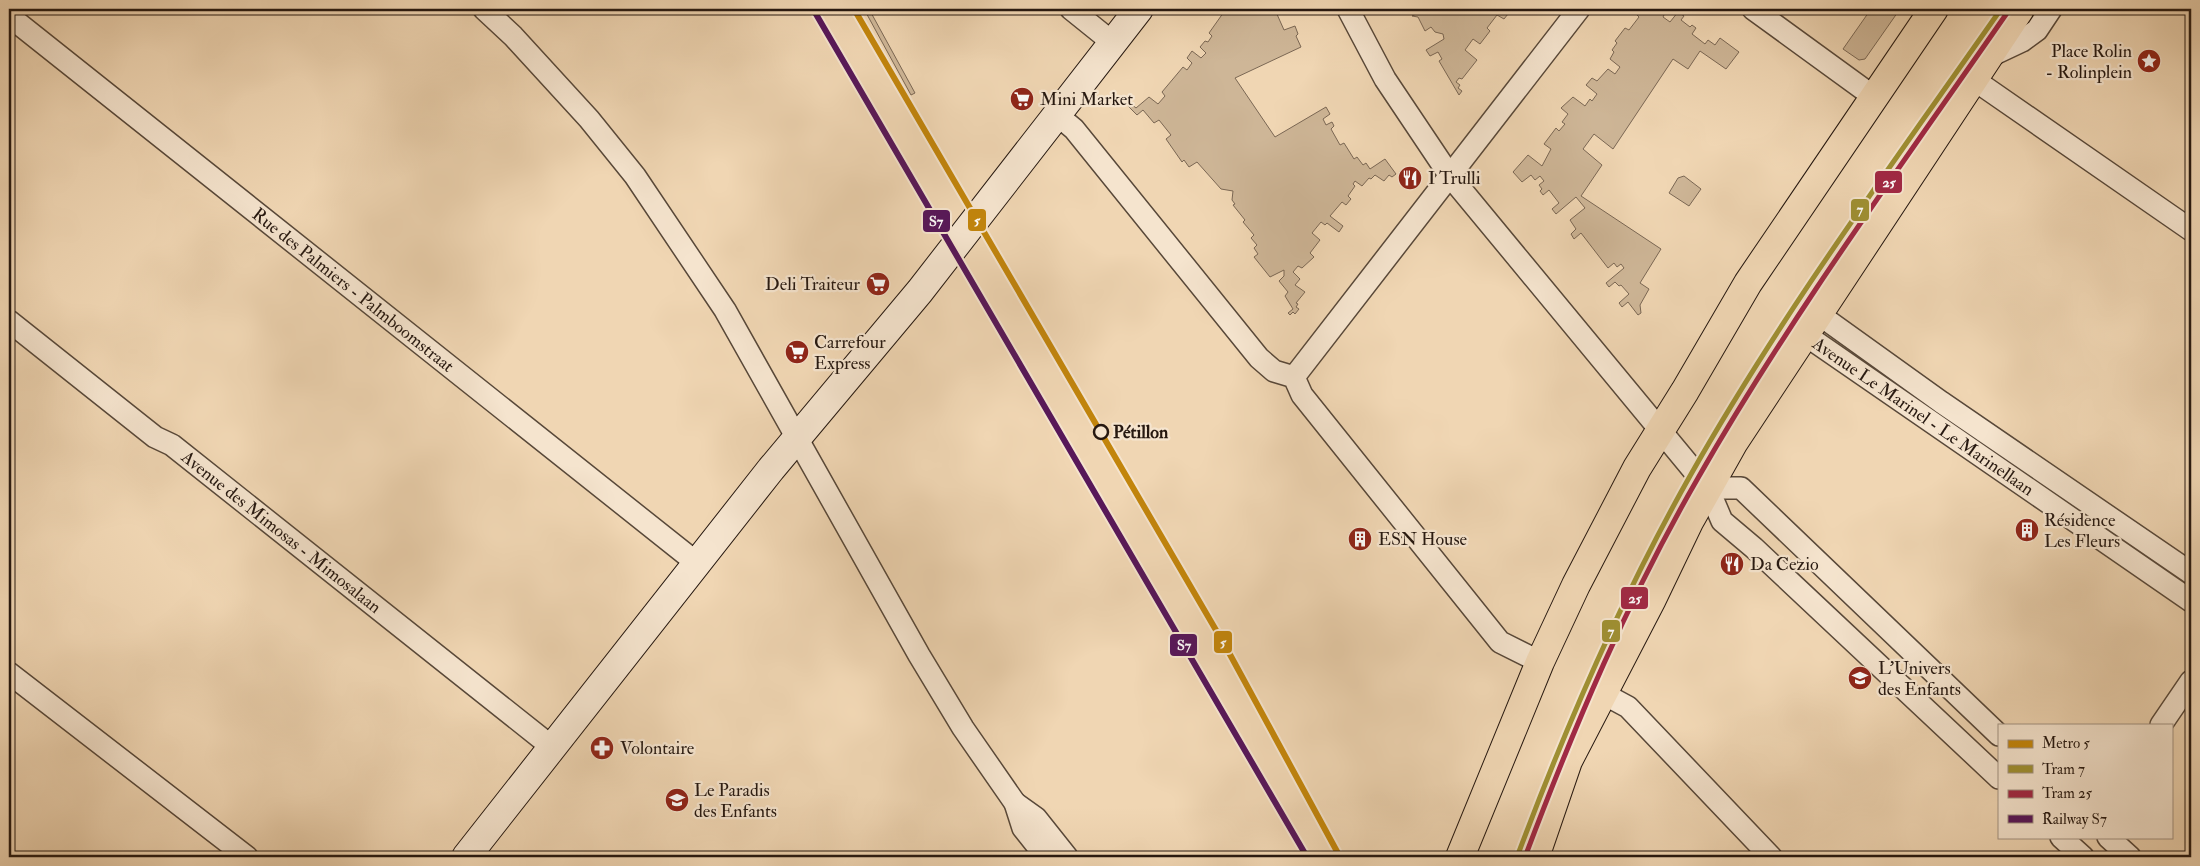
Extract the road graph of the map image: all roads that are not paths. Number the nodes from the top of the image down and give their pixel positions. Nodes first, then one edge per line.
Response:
1 (484, 9) edge
2 (1071, 9) edge
3 (1139, 9) edge
4 (1348, 9) edge
5 (1579, 9) edge
6 (1753, 9) edge
7 (1934, 9) edge
8 (2020, 9) edge
9 (2051, 9) edge
10 (9, 16) edge
11 (1112, 42) junction
12 (1979, 69) junction
13 (1874, 97) junction
14 (1056, 114) junction
15 (1450, 176) junction
16 (2191, 230) edge
17 (9, 321) edge
18 (1811, 324) junction
19 (1294, 377) junction
20 (1660, 430) junction
21 (797, 438) junction
22 (1708, 488) junction
23 (698, 564) junction
24 (2191, 573) edge
25 (2191, 601) edge
26 (1872, 614) junction
27 (1850, 638) junction
28 (1540, 662) junction
29 (9, 673) edge
30 (2191, 681) edge
31 (1602, 694) junction
32 (2162, 724) edge
33 (1998, 734) edge
34 (552, 747) junction
35 (1998, 777) edge
36 (1015, 804) junction
37 (2109, 838) edge
38 (247, 857) edge
39 (466, 857) edge
40 (1046, 857) edge
41 (1067, 857) edge
42 (1460, 857) edge
43 (1534, 857) edge
44 (1771, 857) edge
45 (2130, 857) edge

1 - 21 street
2 - 11 street
3 - 11 street
4 - 15 street
5 - 15 street
6 - 13 street
7 - 13 main road
8 - 12 main road
9 - 12 street
10 - 23 street, Rue des Palmiers - Palmboomstraat
11 - 14 street
12 - 16 street
12 - 18 main road
13 - 20 main road
14 - 19 street
14 - 21 street
15 - 19 street
15 - 20 street
17 - 34 street, Avenue des Mimosas - Mimosalaan
18 - 22 main road
18 - 24 street, Avenue Le Marinel - Le Marinellaan
18 - 25 street, Avenue Le Marinel - Le Marinellaan
19 - 28 street
20 - 22 street
20 - 28 main road
21 - 23 street
21 - 36 street
22 - 26 street
22 - 27 street
22 - 31 main road
23 - 34 street
26 - 27 street
26 - 33 street
27 - 35 street
28 - 42 main road
29 - 38 street
30 - 32 street
31 - 43 main road
31 - 44 street
34 - 39 street
36 - 40 street
36 - 41 street
37 - 45 street

